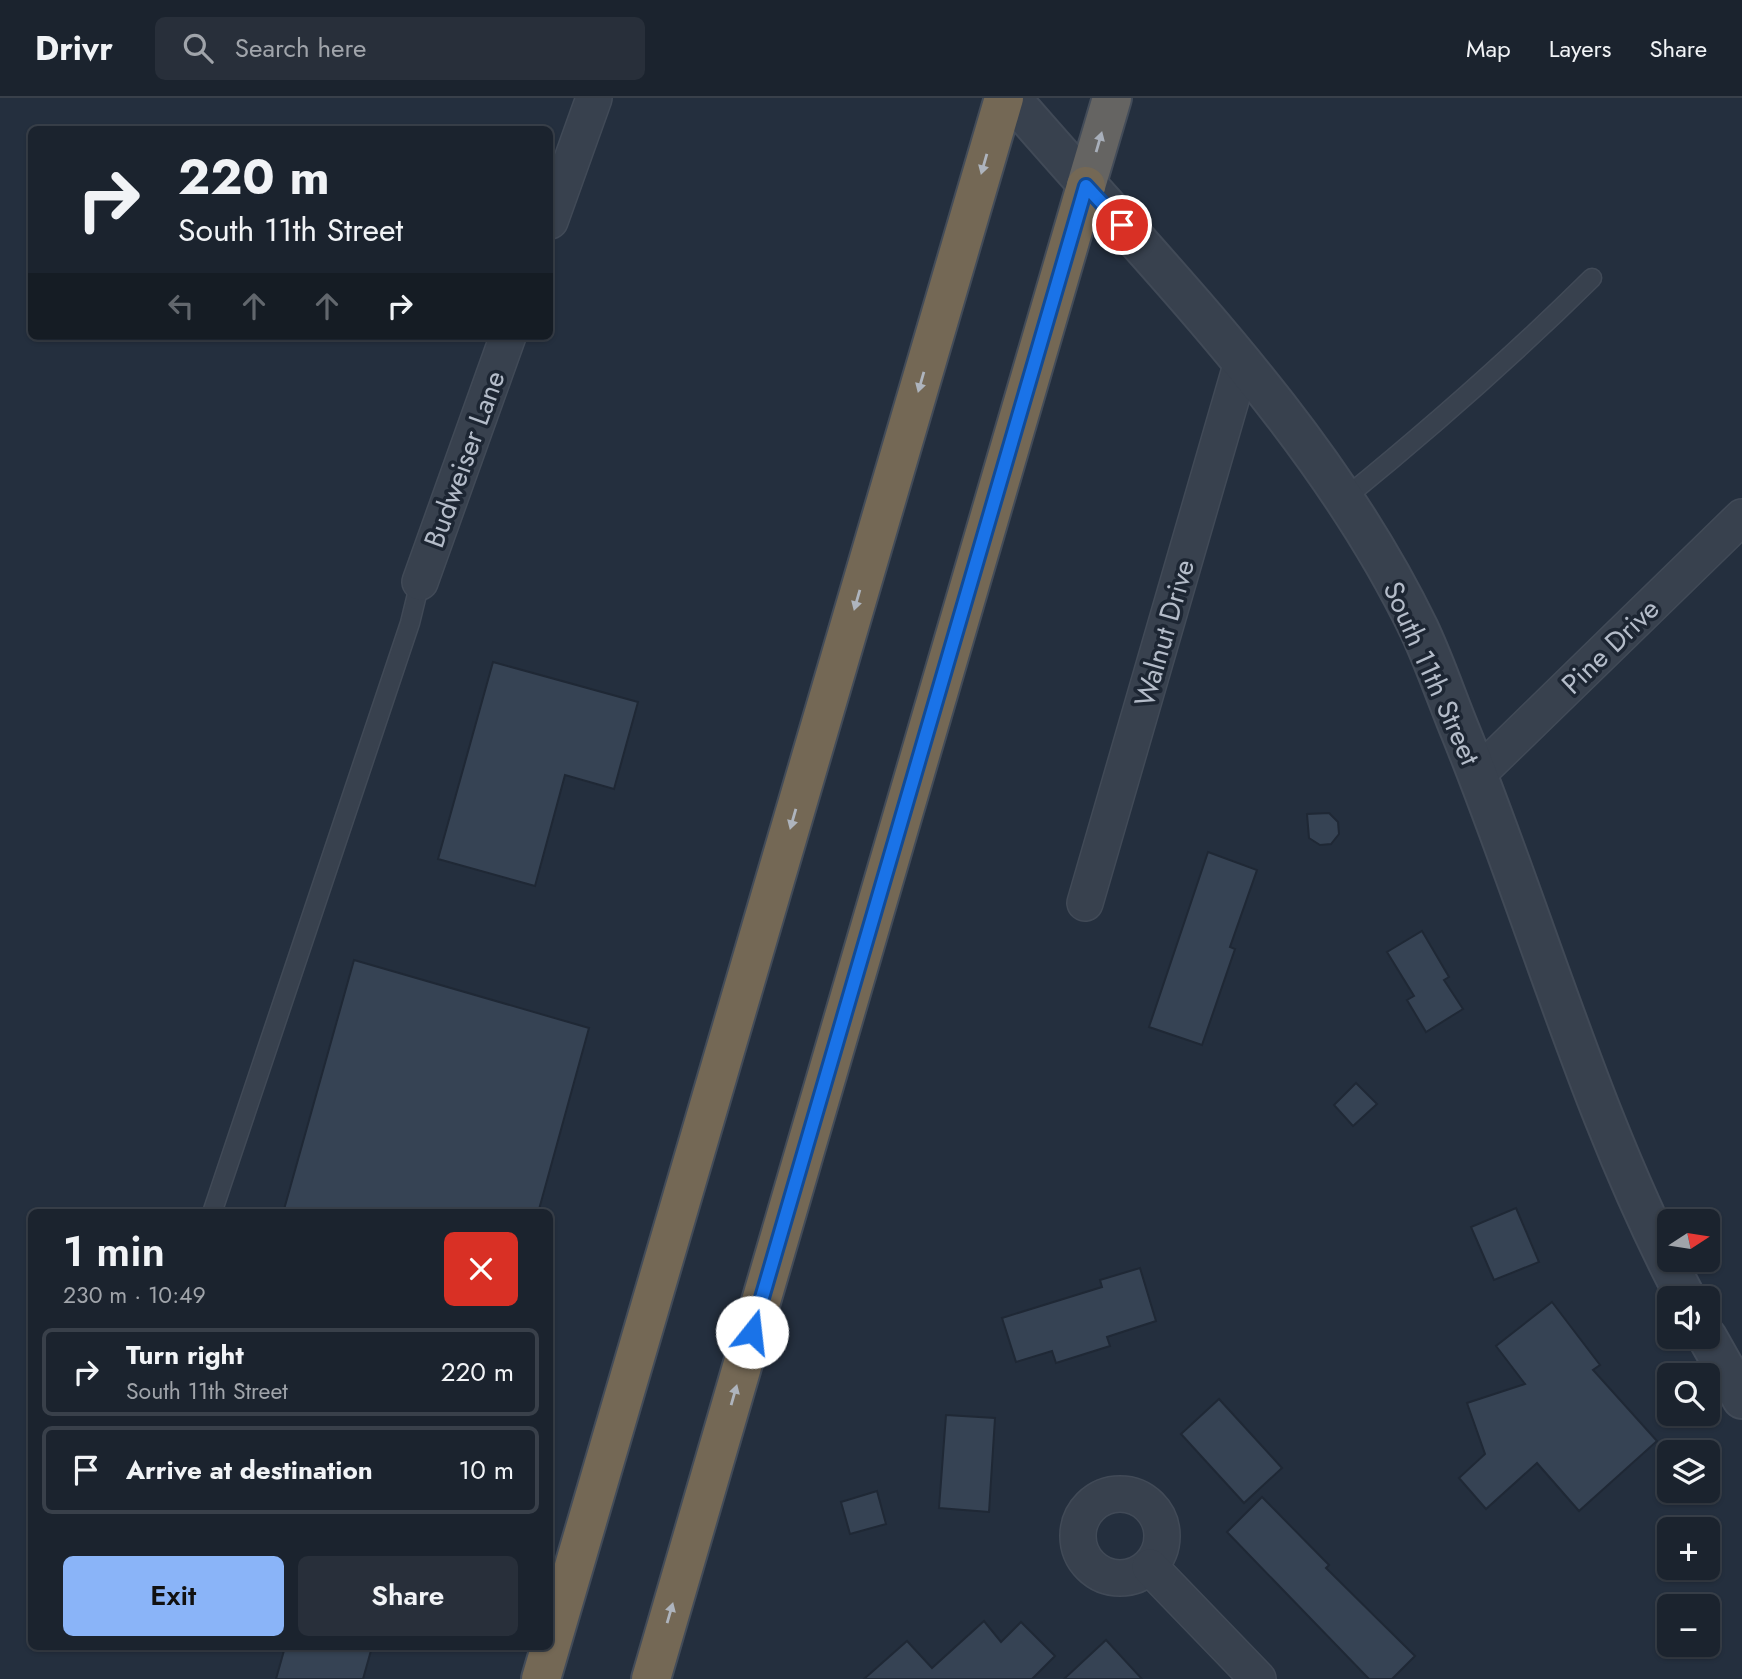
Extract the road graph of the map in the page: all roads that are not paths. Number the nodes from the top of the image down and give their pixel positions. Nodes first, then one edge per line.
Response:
1 (594, 98) edge
2 (1004, 98) edge
3 (1011, 98) edge
4 (1112, 98) edge
5 (1086, 186) junction
6 (553, 213) edge
7 (1592, 278) dead end
8 (507, 340) edge
9 (1242, 362) junction
10 (1345, 498) junction
11 (1742, 517) edge
12 (420, 582) joint
13 (1478, 775) junction
14 (1085, 903) dead end
15 (213, 1209) edge
16 (1680, 1286) edge
17 (1714, 1349) edge
18 (1740, 1392) edge
19 (1150, 1567) dead end
20 (553, 1638) edge
21 (549, 1650) edge
22 (541, 1679) edge
23 (651, 1679) edge
24 (1258, 1679) edge

1 - 6 street
2 -> 20 highway
3 - 5 street, South 11th Street
5 -> 4 highway
5 - 9 street, South 11th Street
23 -> 5 highway
7 - 10 lane
8 - 12 street, Budweiser Lane
9 - 10 street, South 11th Street
9 - 14 street, Walnut Drive
10 - 13 street, South 11th Street
11 - 13 street, Pine Drive
12 - 15 lane
13 - 16 street, South 11th Street
17 - 18 street
19 - 24 street
21 -> 22 highway

